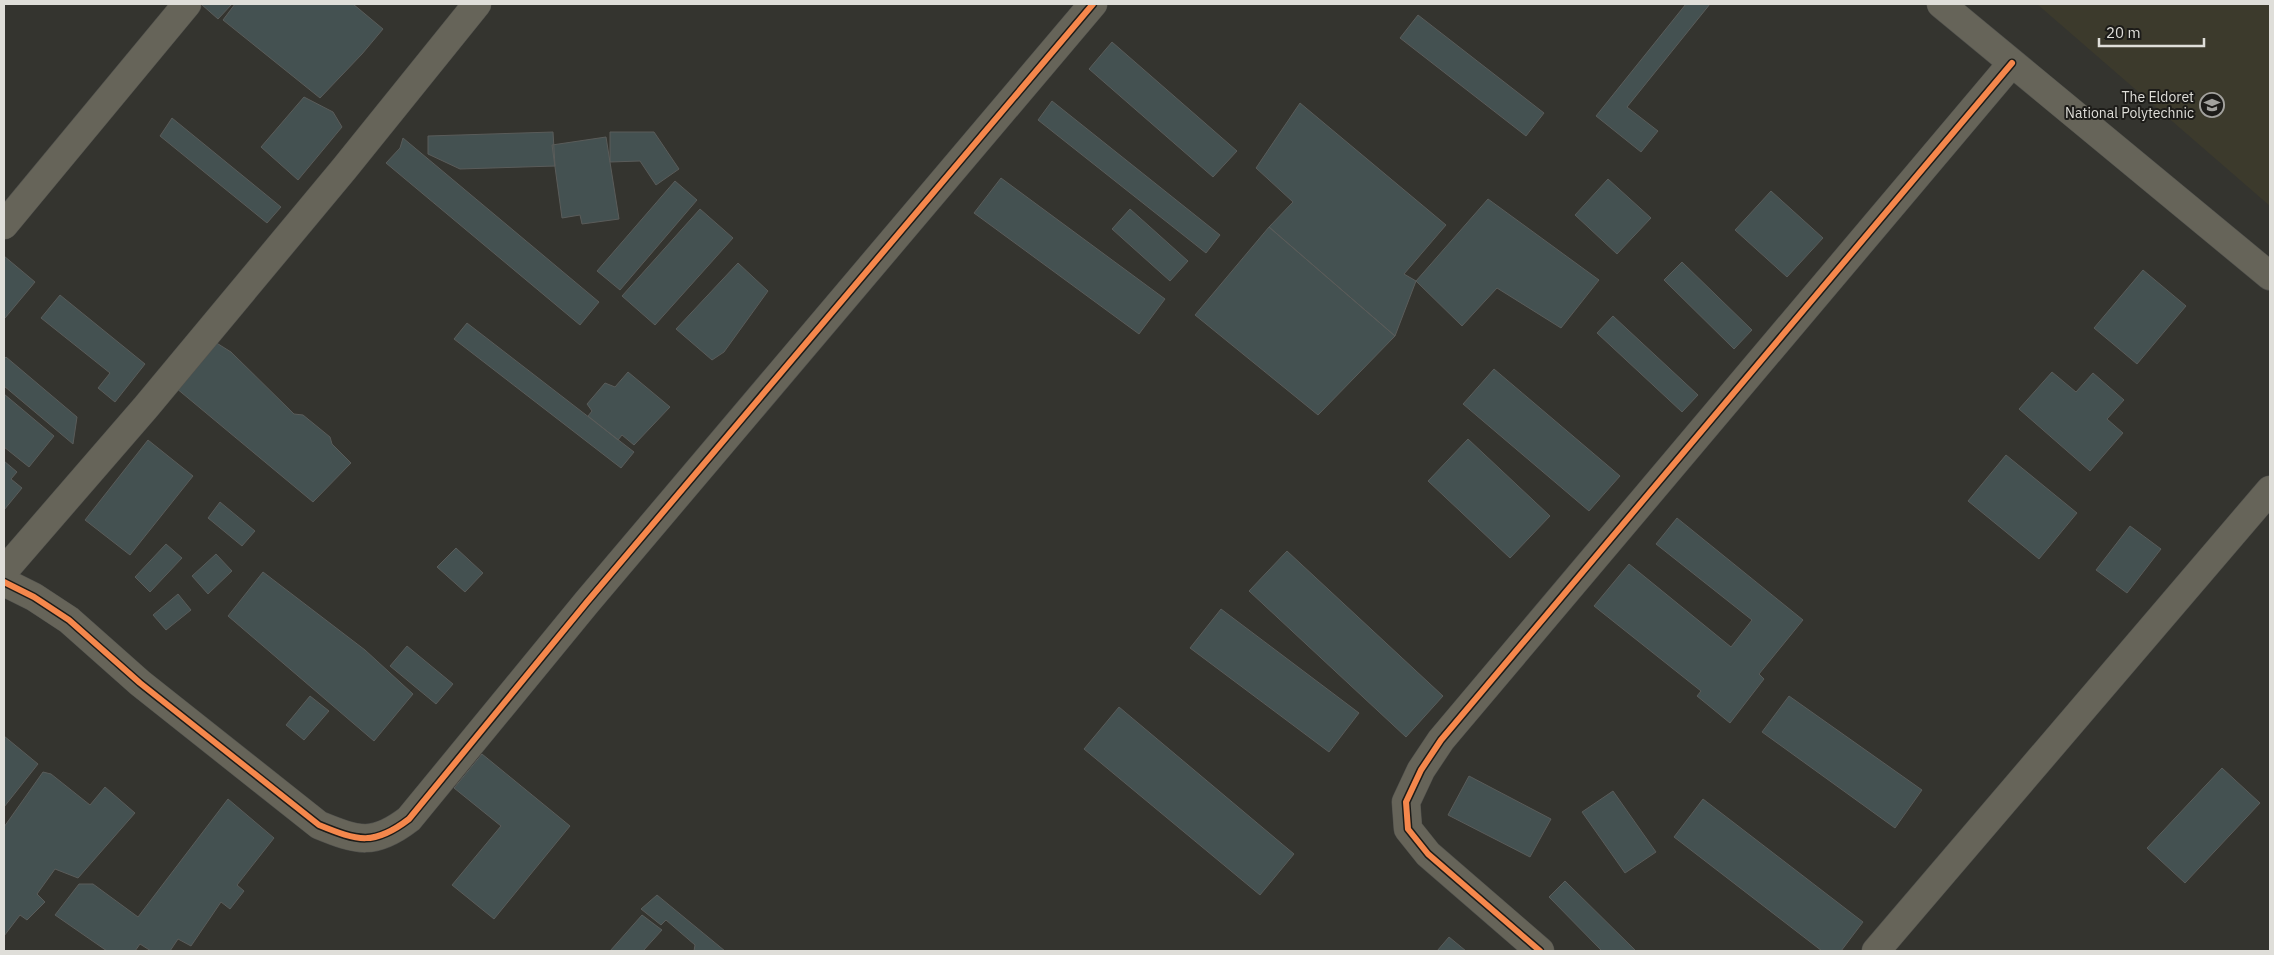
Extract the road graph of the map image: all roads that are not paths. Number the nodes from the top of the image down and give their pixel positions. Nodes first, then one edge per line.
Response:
1 (187, 4) edge
2 (477, 4) edge
3 (1094, 4) edge
4 (1941, 4) edge
5 (2012, 63) junction
6 (4, 226) edge
7 (2270, 276) edge
8 (2270, 490) edge
9 (4, 571) edge
10 (4, 582) edge
11 (1540, 951) edge
12 (1876, 951) edge

1 - 6 street
2 - 9 street
3 - 10 street
4 - 5 street
5 - 7 street
5 - 11 street
8 - 12 street

